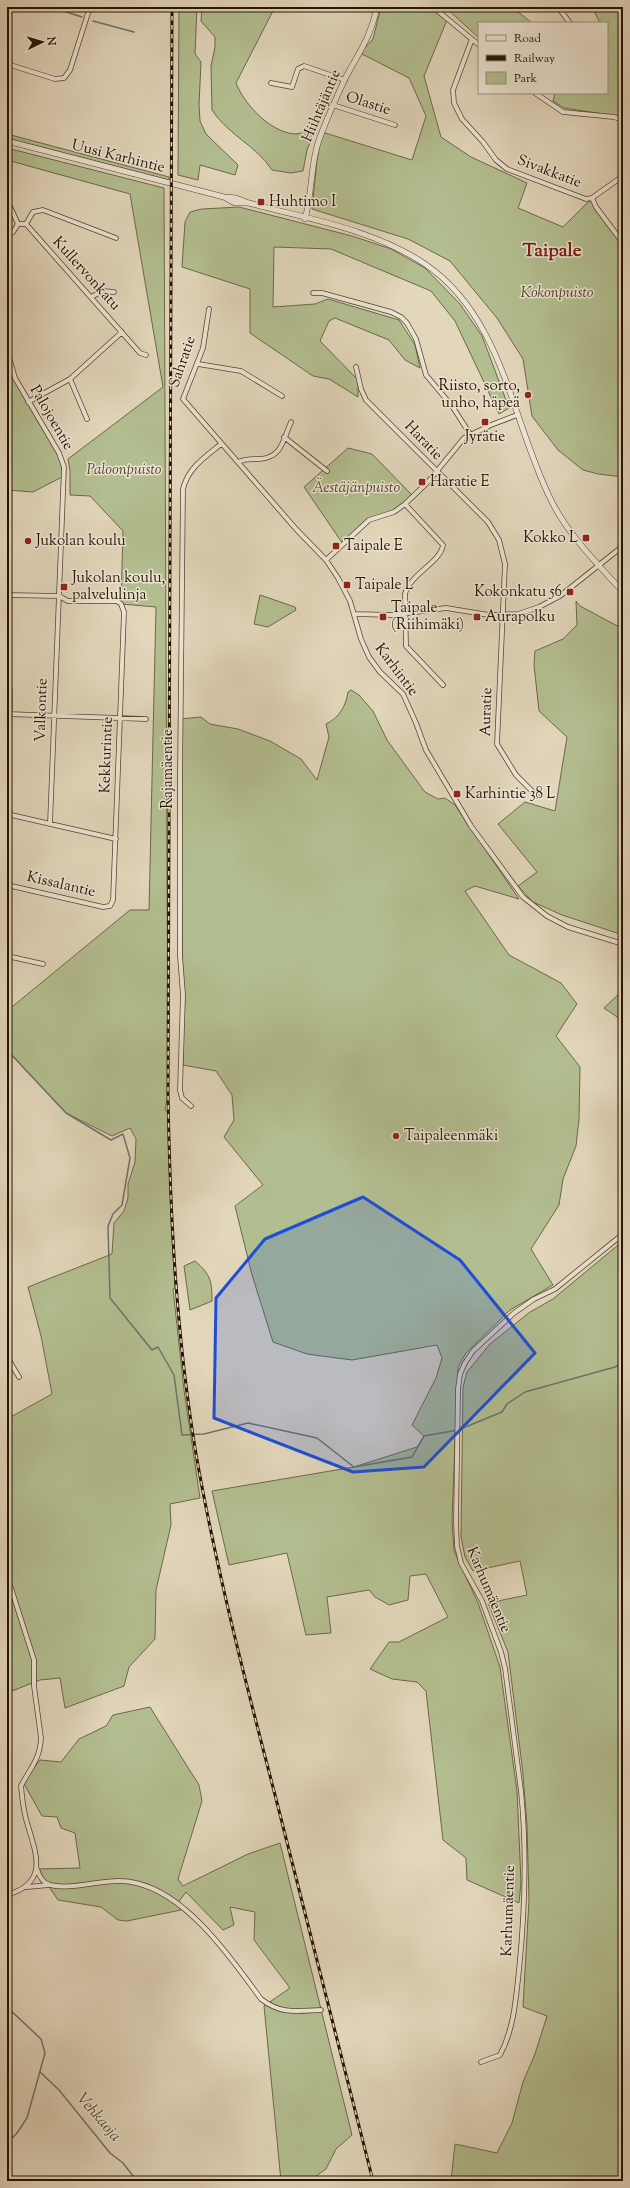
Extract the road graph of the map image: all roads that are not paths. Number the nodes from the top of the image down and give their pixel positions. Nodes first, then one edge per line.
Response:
1 (90, 7) edge
2 (377, 7) edge
3 (433, 7) edge
4 (558, 7) edge
5 (569, 22) edge
6 (472, 39) junction
7 (478, 44) edge
8 (7, 64) edge
9 (345, 80) junction
10 (271, 83) dead end
11 (536, 94) edge
12 (333, 105) junction
13 (623, 120) edge
14 (395, 125) dead end
15 (7, 141) edge
16 (623, 176) edge
17 (592, 198) junction
18 (7, 200) edge
19 (305, 218) junction
20 (18, 224) junction
21 (26, 224) junction
22 (7, 235) edge
23 (116, 238) dead end
24 (623, 243) edge
25 (114, 292) dead end
26 (313, 293) dead end
27 (91, 297) junction
28 (209, 309) dead end
29 (122, 332) junction
30 (7, 350) edge
31 (146, 355) dead end
32 (198, 364) junction
33 (356, 368) dead end
34 (70, 379) junction
35 (282, 396) dead end
36 (183, 399) joint
37 (28, 402) junction
38 (517, 415) junction
39 (87, 419) dead end
40 (291, 422) dead end
41 (470, 434) junction
42 (284, 438) junction
43 (221, 444) junction
44 (238, 462) junction
45 (327, 471) dead end
46 (436, 472) junction
47 (405, 504) junction
48 (623, 546) edge
49 (326, 560) junction
50 (599, 565) junction
51 (623, 592) edge
52 (7, 595) edge
53 (59, 596) junction
54 (354, 614) junction
55 (405, 614) junction
56 (502, 615) junction
57 (442, 685) dead end
58 (7, 714) edge
59 (54, 716) junction
60 (120, 718) junction
61 (146, 719) dead end
62 (537, 796) dead end
63 (7, 814) edge
64 (50, 824) junction
65 (116, 839) junction
66 (7, 885) edge
67 (110, 906) joint
68 (623, 944) edge
69 (8, 956) edge
70 (7, 963) edge
71 (43, 964) dead end
72 (191, 1106) dead end
73 (623, 1234) edge
74 (7, 1357) edge
75 (19, 1377) dead end
76 (7, 1583) edge
77 (36, 1869) junction
78 (50, 1885) junction
79 (24, 1888) junction
80 (7, 1895) edge
81 (321, 2010) dead end
82 (481, 2062) dead end

1 - 8 street
2 - 9 street, Hiihtäjäntie
3 - 6 street
4 - 5 street
6 - 7 street
6 - 17 street, Sivakkatie
9 - 10 street
9 - 12 street, Hiihtäjäntie
11 - 13 street
12 - 14 street, Olastie
12 - 19 street, Hiihtäjäntie
15 - 19 street, Uusi Karhintie
16 - 17 street
17 - 24 street
18 - 20 street
19 - 38 street, Uusi Karhintie
20 - 21 street
20 - 22 street
21 - 23 street
21 - 27 street, Kullervonkatu
25 - 27 street
26 - 41 street
27 - 29 street, Kullervonkatu
28 - 32 street, Sahratie
29 - 31 street, Kullervonkatu
29 - 34 street
30 - 37 street, Palojoentie
32 - 35 street
32 - 36 street, Sahratie
33 - 46 street, Haratie
34 - 37 street
34 - 39 street
36 - 43 street, Karhintie
37 - 53 street, Palojoentie
38 - 41 street
38 - 50 street, Uusi Karhintie
40 - 42 street
41 - 46 street
42 - 44 street
42 - 45 street
43 - 44 street, Karhintie
43 - 72 street, Rajamäentie
44 - 49 street, Karhintie
46 - 47 street
46 - 56 street, Haratie
47 - 49 street
47 - 55 street
48 - 50 street
49 - 54 street, Karhintie
50 - 51 street, Uusi Karhintie
50 - 56 street
52 - 53 street
53 - 59 street, Valkontie
53 - 60 street, Kekkurintie
54 - 55 street
54 - 68 street, Karhintie
55 - 56 street
55 - 57 street
56 - 62 street, Auratie
58 - 59 street
59 - 60 street
59 - 64 street, Valkontie
60 - 61 street
60 - 65 street, Kekkurintie
63 - 64 street
64 - 65 street
65 - 67 street, Kekkurintie
66 - 67 street, Kissalantie
69 - 70 street
69 - 71 street
73 - 82 street, Karhumäentie
74 - 75 street
76 - 77 street
77 - 78 street
77 - 79 street
78 - 79 street
78 - 81 street
79 - 80 street

